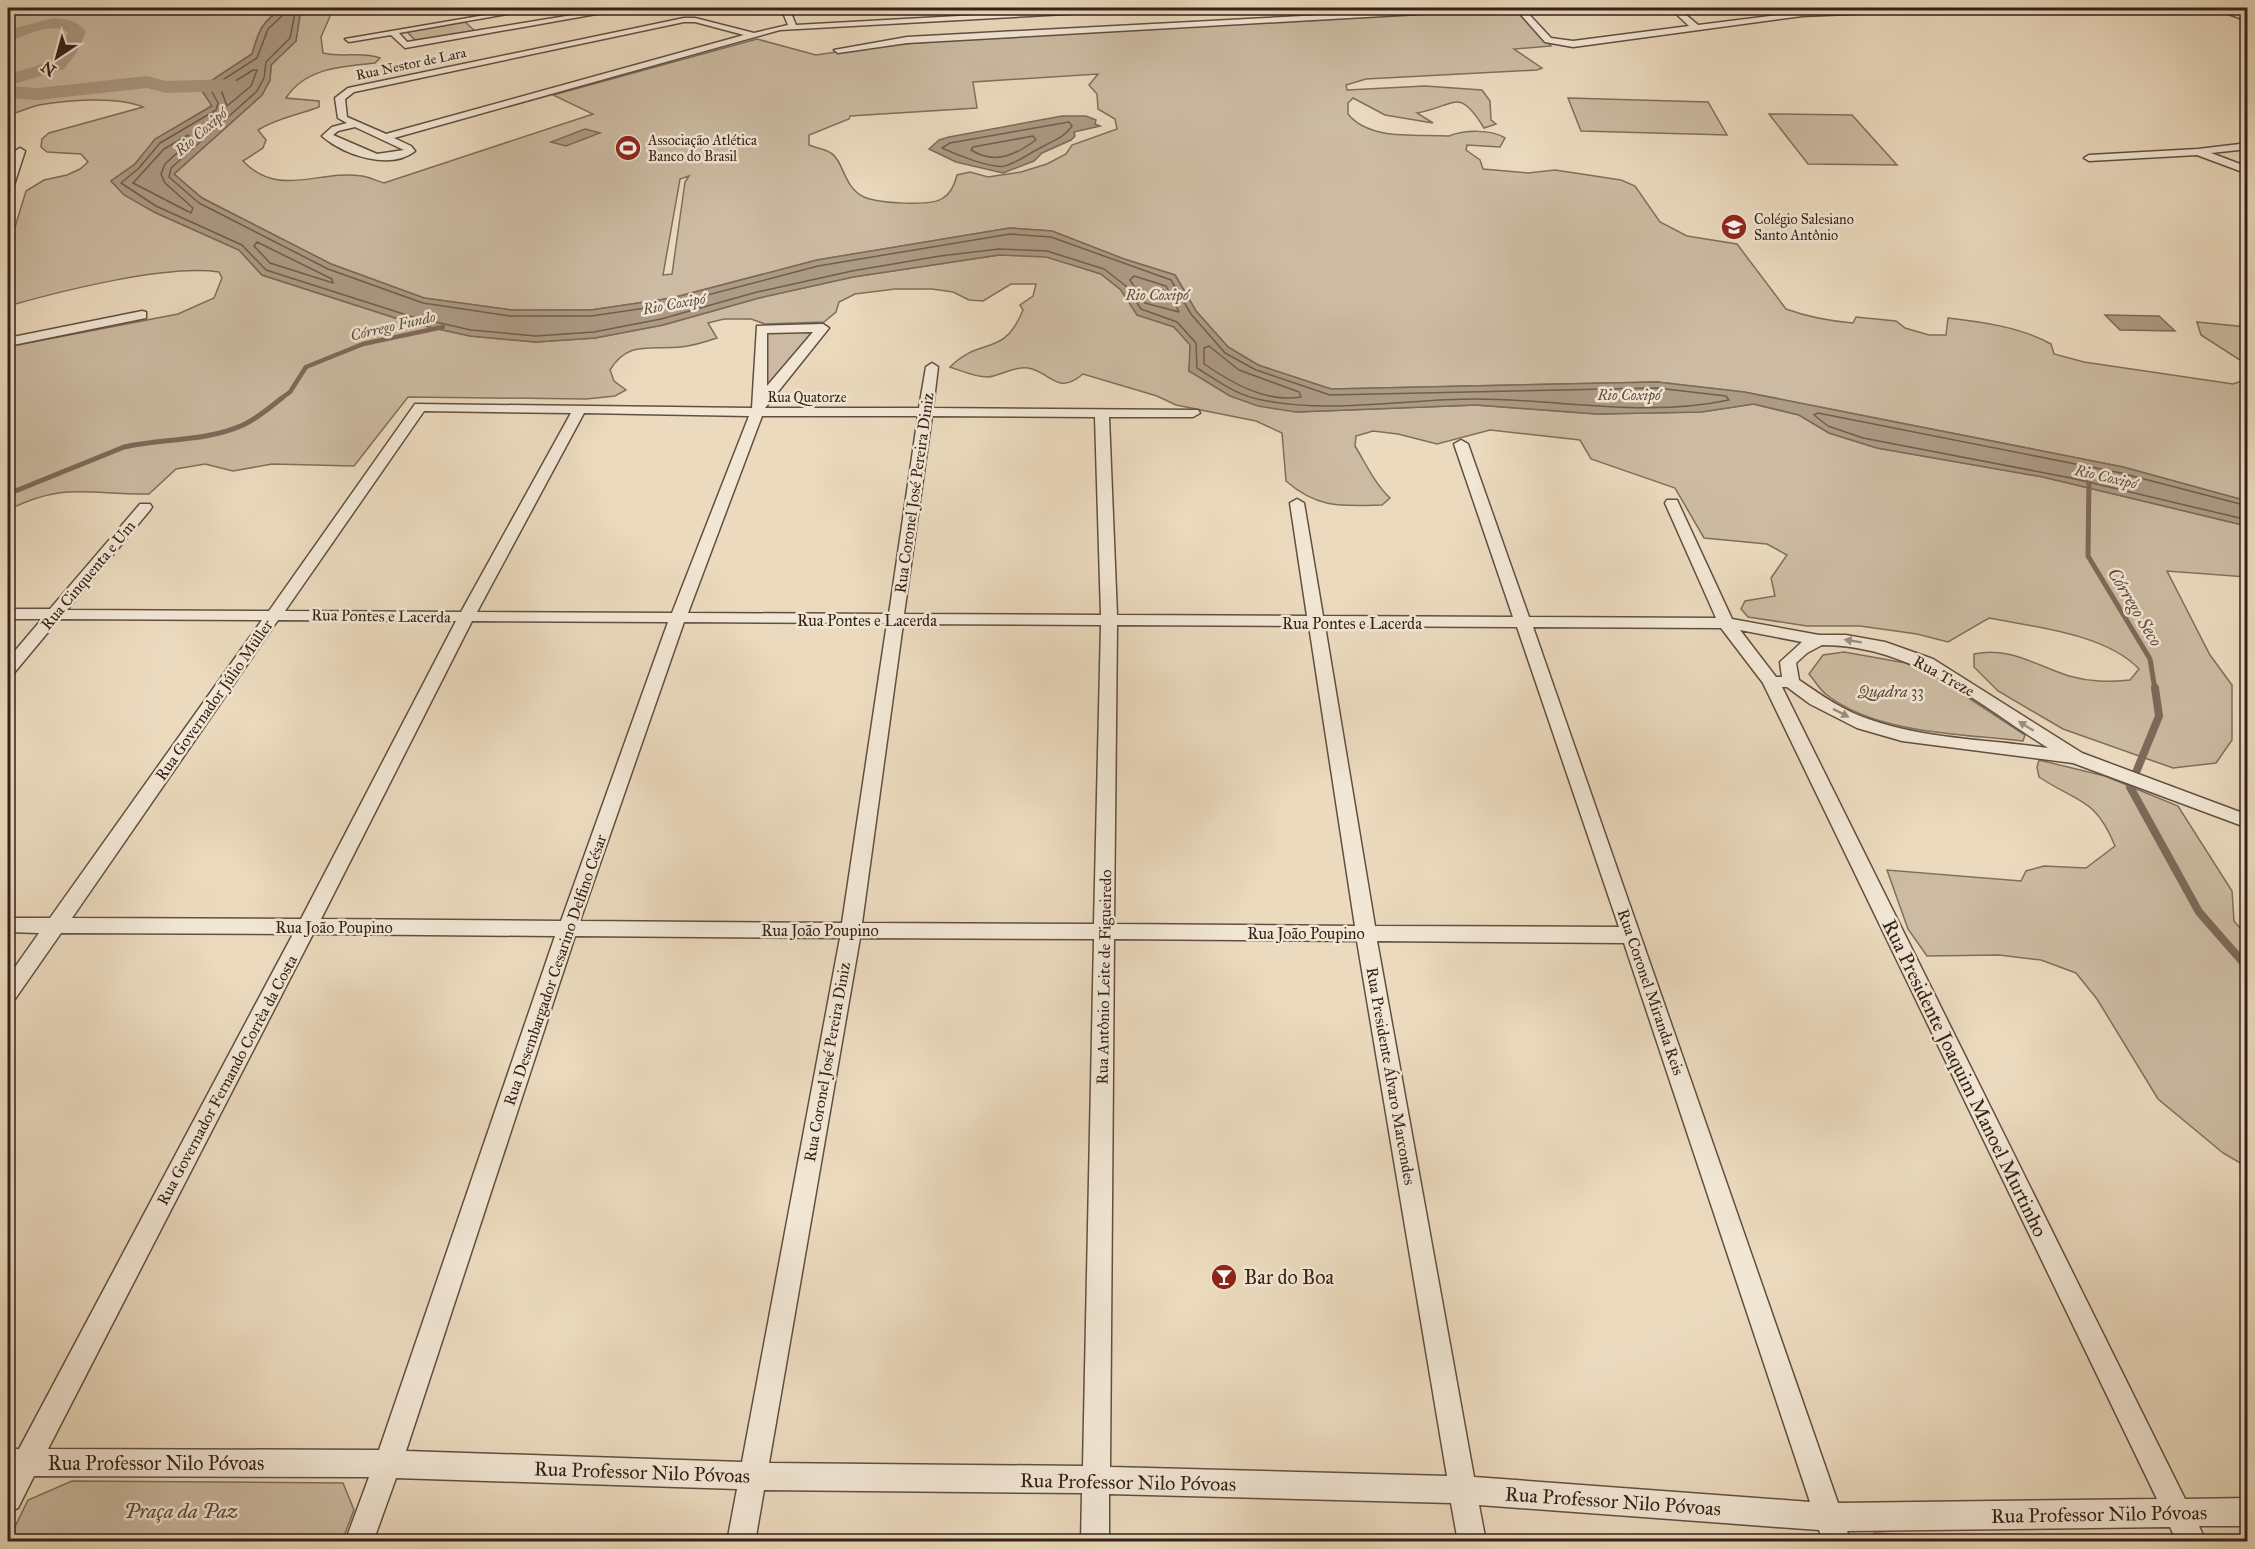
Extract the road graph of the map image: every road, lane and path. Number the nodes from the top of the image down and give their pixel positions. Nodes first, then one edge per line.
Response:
1 (538, 8) edge
2 (626, 8) edge
3 (785, 8) edge
4 (1137, 8) edge
5 (1488, 8) edge
6 (1519, 8) edge
7 (1674, 8) edge
8 (1947, 8) edge
9 (2216, 8) edge
10 (1858, 9) edge
11 (903, 18) junction
12 (2247, 19) edge
13 (792, 26) junction
14 (1696, 28) junction
15 (393, 32) junction
16 (753, 35) junction
17 (349, 39) dead end
18 (908, 40) junction
19 (838, 50) dead end
20 (356, 124) junction
21 (385, 137) junction
22 (2247, 146) edge
23 (2198, 152) junction
24 (8, 154) edge
25 (2089, 158) dead end
26 (2247, 171) edge
27 (8, 188) edge
28 (142, 315) dead end
29 (8, 342) edge
30 (932, 367) dead end
31 (420, 407) joint
32 (759, 407) junction
33 (580, 408) junction
34 (927, 412) junction
35 (1102, 413) junction
36 (1193, 413) dead end
37 (1461, 444) dead end
38 (1297, 503) dead end
39 (1672, 503) dead end
40 (145, 507) dead end
41 (8, 614) edge
42 (276, 614) junction
43 (54, 615) junction
44 (466, 617) junction
45 (678, 618) junction
46 (895, 620) junction
47 (1109, 620) junction
48 (1315, 623) junction
49 (1726, 623) junction
50 (1522, 624) junction
51 (1819, 640) junction
52 (8, 669) edge
53 (1781, 682) junction
54 (2076, 757) junction
55 (2247, 822) edge
56 (8, 925) edge
57 (56, 925) junction
58 (307, 927) junction
59 (568, 928) junction
60 (851, 930) junction
61 (1104, 932) junction
62 (1366, 933) junction
63 (1632, 935) junction
64 (8, 993) edge
65 (17, 1462) edge
66 (388, 1464) junction
67 (753, 1476) junction
68 (1096, 1480) junction
69 (1464, 1490) junction
70 (8, 1497) edge
71 (2178, 1512) junction
72 (2247, 1512) edge
73 (1833, 1529) edge
74 (359, 1542) edge
75 (741, 1542) edge
76 (1095, 1542) edge
77 (1472, 1542) edge
78 (2192, 1542) edge

1 - 15 street
2 - 15 street
3 - 13 street
4 - 11 street, Rua Nestor de Lara
5 - 18 street
6 - 14 street
7 - 14 street
8 - 10 street
9 - 12 street
10 - 14 street
11 - 13 street, Rua Nestor de Lara
11 - 18 street
13 - 16 street, Rua Nestor de Lara
15 - 17 street
16 - 20 street, Rua Nestor de Lara
16 - 21 street, Rua Nestor de Lara
18 - 19 street
20 - 21 street
20 - 21 street
22 - 23 street
23 - 25 street
23 - 26 street
24 - 27 street
28 - 29 street
30 - 34 street, Rua Coronel José Pereira Diniz
31 - 33 street, Rua Quatorze
31 - 42 street, Rua Governador Júlio Müller
32 - 32 street, Rua Desembargador Cesarino Delfino César
32 - 33 street, Rua Quatorze
32 - 34 street, Rua Quatorze
32 - 45 street, Rua Desembargador Cesarino Delfino César
33 - 44 street, Rua Governador Fernando Corrêa da Costa
34 - 35 street, Rua Quatorze
34 - 46 street, Rua Coronel José Pereira Diniz
35 - 36 street, Rua Quatorze
35 - 47 street, Rua Antônio Leite de Figueiredo
37 - 50 street, Rua Coronel Miranda Reis
38 - 48 street, Rua Presidente Álvaro Marcondes
39 - 49 street, Rua Presidente Joaquim Manoel Murtinho
40 - 43 street, Rua Cinquenta e Um
41 - 43 street, Rua Pontes e Lacerda
42 - 43 street, Rua Pontes e Lacerda
42 - 44 street, Rua Pontes e Lacerda
42 - 57 street, Rua Governador Júlio Müller
43 - 52 street, Rua Cinquenta e Um
44 - 45 street, Rua Pontes e Lacerda
44 - 58 street, Rua Governador Fernando Corrêa da Costa
45 - 46 street, Rua Pontes e Lacerda
45 - 59 street, Rua Desembargador Cesarino Delfino César
46 - 47 street, Rua Pontes e Lacerda
46 - 60 street, Rua Coronel José Pereira Diniz
47 - 48 street, Rua Pontes e Lacerda
47 - 61 street, Rua Antônio Leite de Figueiredo
48 - 50 street, Rua Pontes e Lacerda
48 - 62 street, Rua Presidente Álvaro Marcondes
49 - 50 street, Rua Pontes e Lacerda
49 - 51 street, Rua Treze
49 - 53 street, Rua Presidente Joaquim Manoel Murtinho
50 - 63 street, Rua Coronel Miranda Reis
51 - 53 street
54 -> 51 street, Rua Treze
53 -> 54 street, Rua Treze
53 - 71 street, Rua Presidente Joaquim Manoel Murtinho
54 - 55 street, Rua Treze
56 - 57 street, Rua João Poupino
57 - 58 street, Rua João Poupino
57 - 64 street, Rua Governador Júlio Müller
58 - 59 street, Rua João Poupino
58 - 65 street, Rua Governador Fernando Corrêa da Costa
59 - 60 street, Rua João Poupino
59 - 66 street, Rua Desembargador Cesarino Delfino César
60 - 61 street, Rua João Poupino
60 - 67 street, Rua Coronel José Pereira Diniz
61 - 62 street, Rua João Poupino
61 - 68 street, Rua Antônio Leite de Figueiredo
62 - 63 street, Rua João Poupino
62 - 69 street, Rua Presidente Álvaro Marcondes
63 - 73 street, Rua Coronel Miranda Reis
65 - 66 street, Rua Professor Nilo Póvoas
65 - 70 street, Rua Governador Fernando Corrêa da Costa
66 - 67 street, Rua Professor Nilo Póvoas
66 - 74 street, Rua Desembargador Cesarino Delfino César
67 - 68 street, Rua Professor Nilo Póvoas
67 - 75 street, Rua Coronel José Pereira Diniz
68 - 69 street, Rua Professor Nilo Póvoas
68 - 76 street, Rua Antônio Leite de Figueiredo
69 - 73 street, Rua Professor Nilo Póvoas
69 - 77 street, Rua Presidente Álvaro Marcondes
71 - 72 street, Rua Professor Nilo Póvoas
71 - 73 street, Rua Professor Nilo Póvoas
71 - 78 street, Rua Presidente Joaquim Manoel Murtinho

